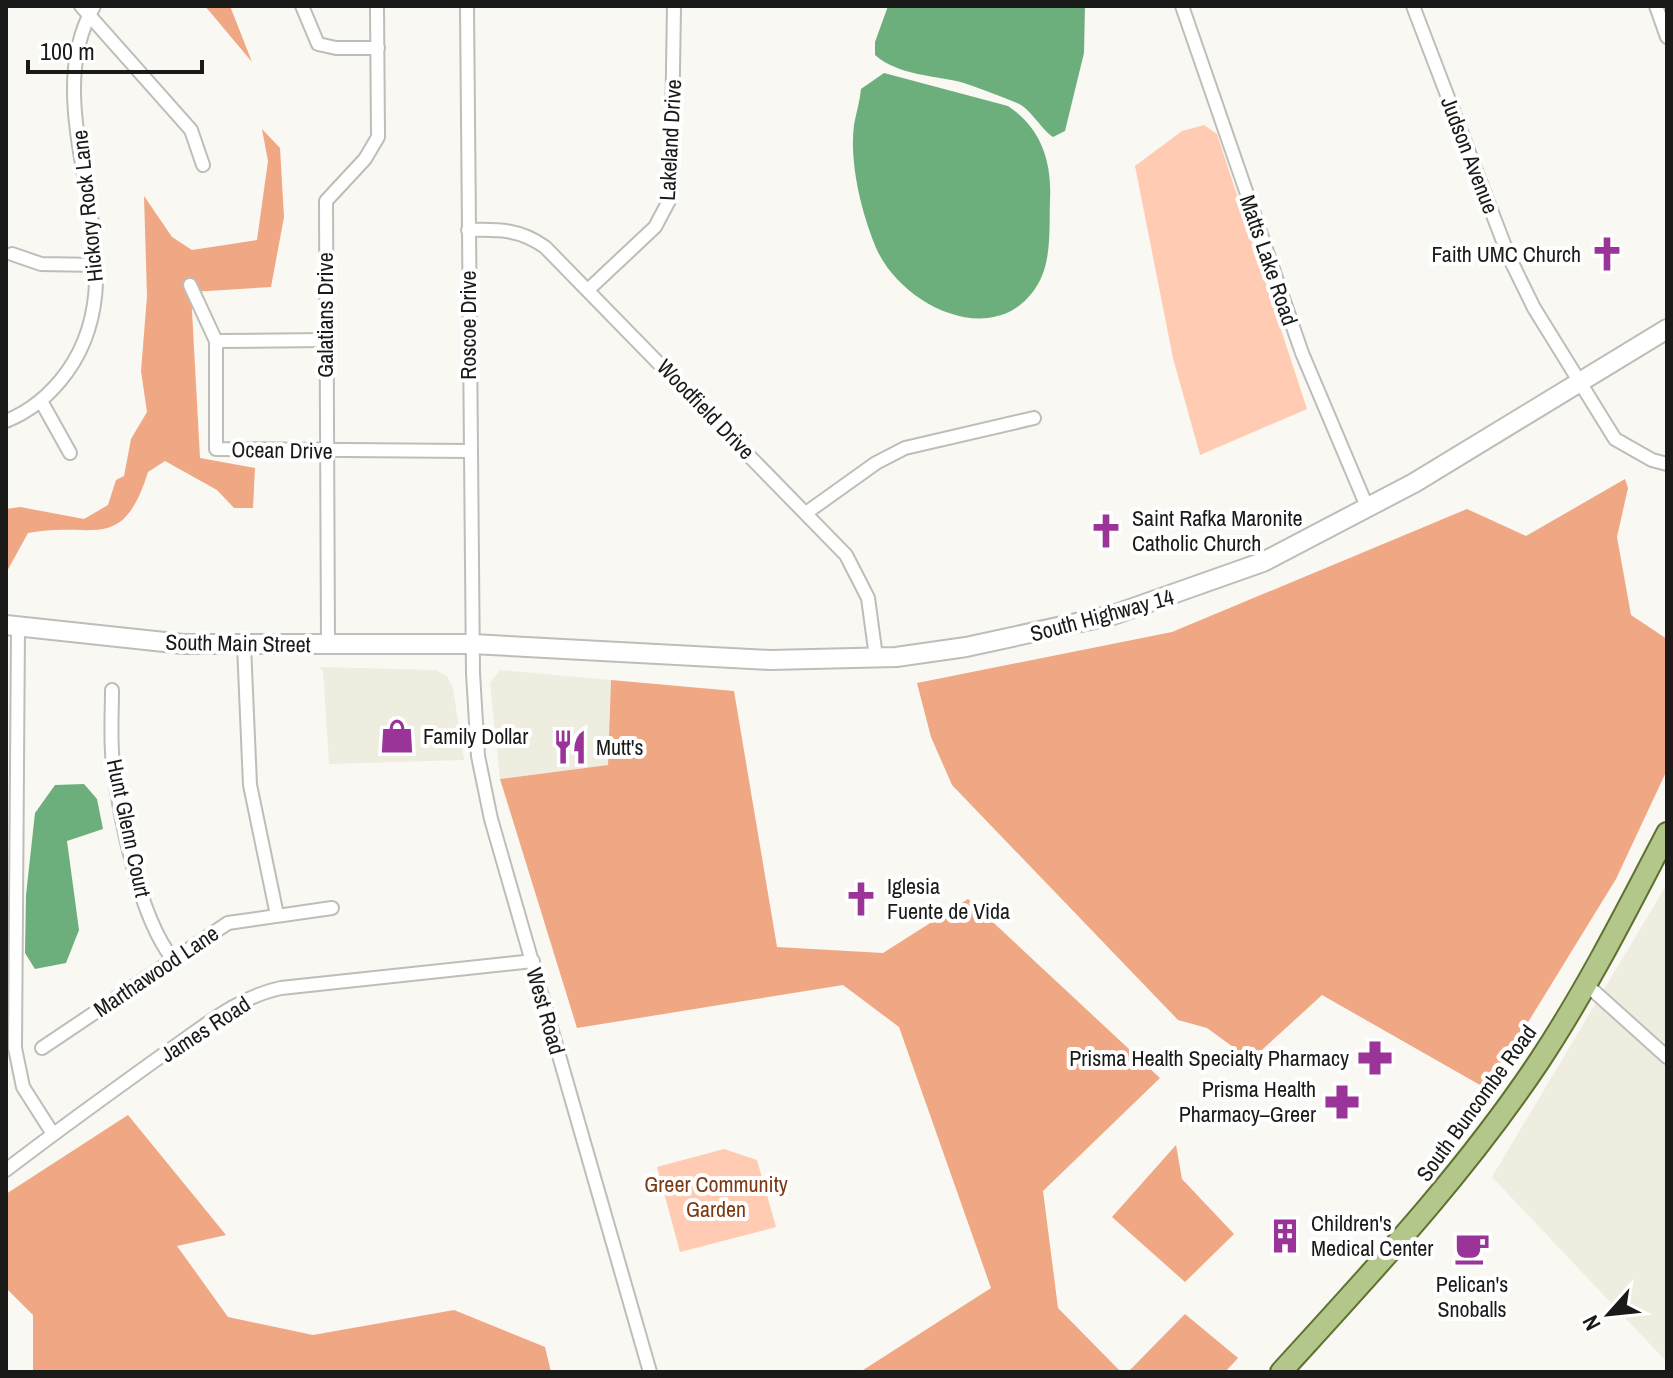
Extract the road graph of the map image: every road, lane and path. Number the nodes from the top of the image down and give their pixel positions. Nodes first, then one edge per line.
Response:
1 (302, 6) edge
2 (377, 6) edge
3 (467, 6) edge
4 (674, 6) edge
5 (1182, 6) edge
6 (1413, 6) edge
7 (1656, 6) edge
8 (88, 9) edge
9 (1667, 37) edge
10 (378, 48) junction
11 (203, 165) dead end
12 (468, 230) junction
13 (12, 254) dead end
14 (97, 265) junction
15 (190, 285) dead end
16 (589, 289) junction
17 (1667, 329) edge
18 (324, 340) junction
19 (216, 341) junction
20 (1580, 386) junction
21 (41, 401) junction
22 (1034, 418) dead end
23 (6, 421) edge
24 (327, 451) junction
25 (469, 451) junction
26 (70, 453) dead end
27 (1667, 464) edge
28 (1368, 509) junction
29 (806, 513) junction
30 (12, 626) edge
31 (328, 644) junction
32 (472, 644) junction
33 (244, 645) junction
34 (876, 657) junction
35 (112, 690) dead end
36 (12, 751) edge
37 (1667, 833) edge
38 (332, 908) dead end
39 (277, 915) junction
40 (172, 958) junction
41 (533, 961) junction
42 (10, 975) edge
43 (1587, 985) junction
44 (42, 1048) dead end
45 (1667, 1057) edge
46 (53, 1134) junction
47 (6, 1170) edge
48 (650, 1372) edge
49 (1281, 1372) edge

1 - 10 street
2 - 10 street, Galatians Drive
3 - 12 street, Roscoe Drive
4 - 16 street, Lakeland Drive
5 - 28 street, Matts Lake Road
6 - 20 street, Judson Avenue
7 - 9 street
8 - 11 street
8 - 14 street, Hickory Rock Lane
10 - 18 street, Galatians Drive
12 - 16 street, Woodfield Drive
12 - 25 street, Roscoe Drive
13 - 14 street
14 - 21 street, Hickory Rock Lane
15 - 19 street
16 - 29 street, Woodfield Drive
17 - 20 main road, South Highway 14
18 - 19 street
18 - 24 street, Galatians Drive
19 - 24 street, Ocean Drive
20 - 27 street, Judson Avenue
20 - 28 main road, South Highway 14
21 - 23 street, Hickory Rock Lane
21 - 26 street
22 - 29 street
24 - 25 street, Ocean Drive
24 - 31 street, Galatians Drive
25 - 32 street, Roscoe Drive
28 - 34 main road, South Highway 14
29 - 34 street, Woodfield Drive
30 - 33 main road, South Main Street
30 - 36 street
31 - 32 main road, South Main Street
31 - 33 main road, South Main Street
32 - 34 main road, South Highway 14
32 - 41 street, West Road
33 - 39 street
35 - 40 street, Hunt Glenn Court
36 - 42 street
37 - 43 main road, South Buncombe Road
38 - 39 street, Marthawood Lane
39 - 40 street, Marthawood Lane
40 - 44 street, Marthawood Lane
41 - 46 street, James Road
41 - 48 street, West Road
42 - 46 street
43 - 45 street
43 - 49 main road, South Buncombe Road
46 - 47 street, James Road

